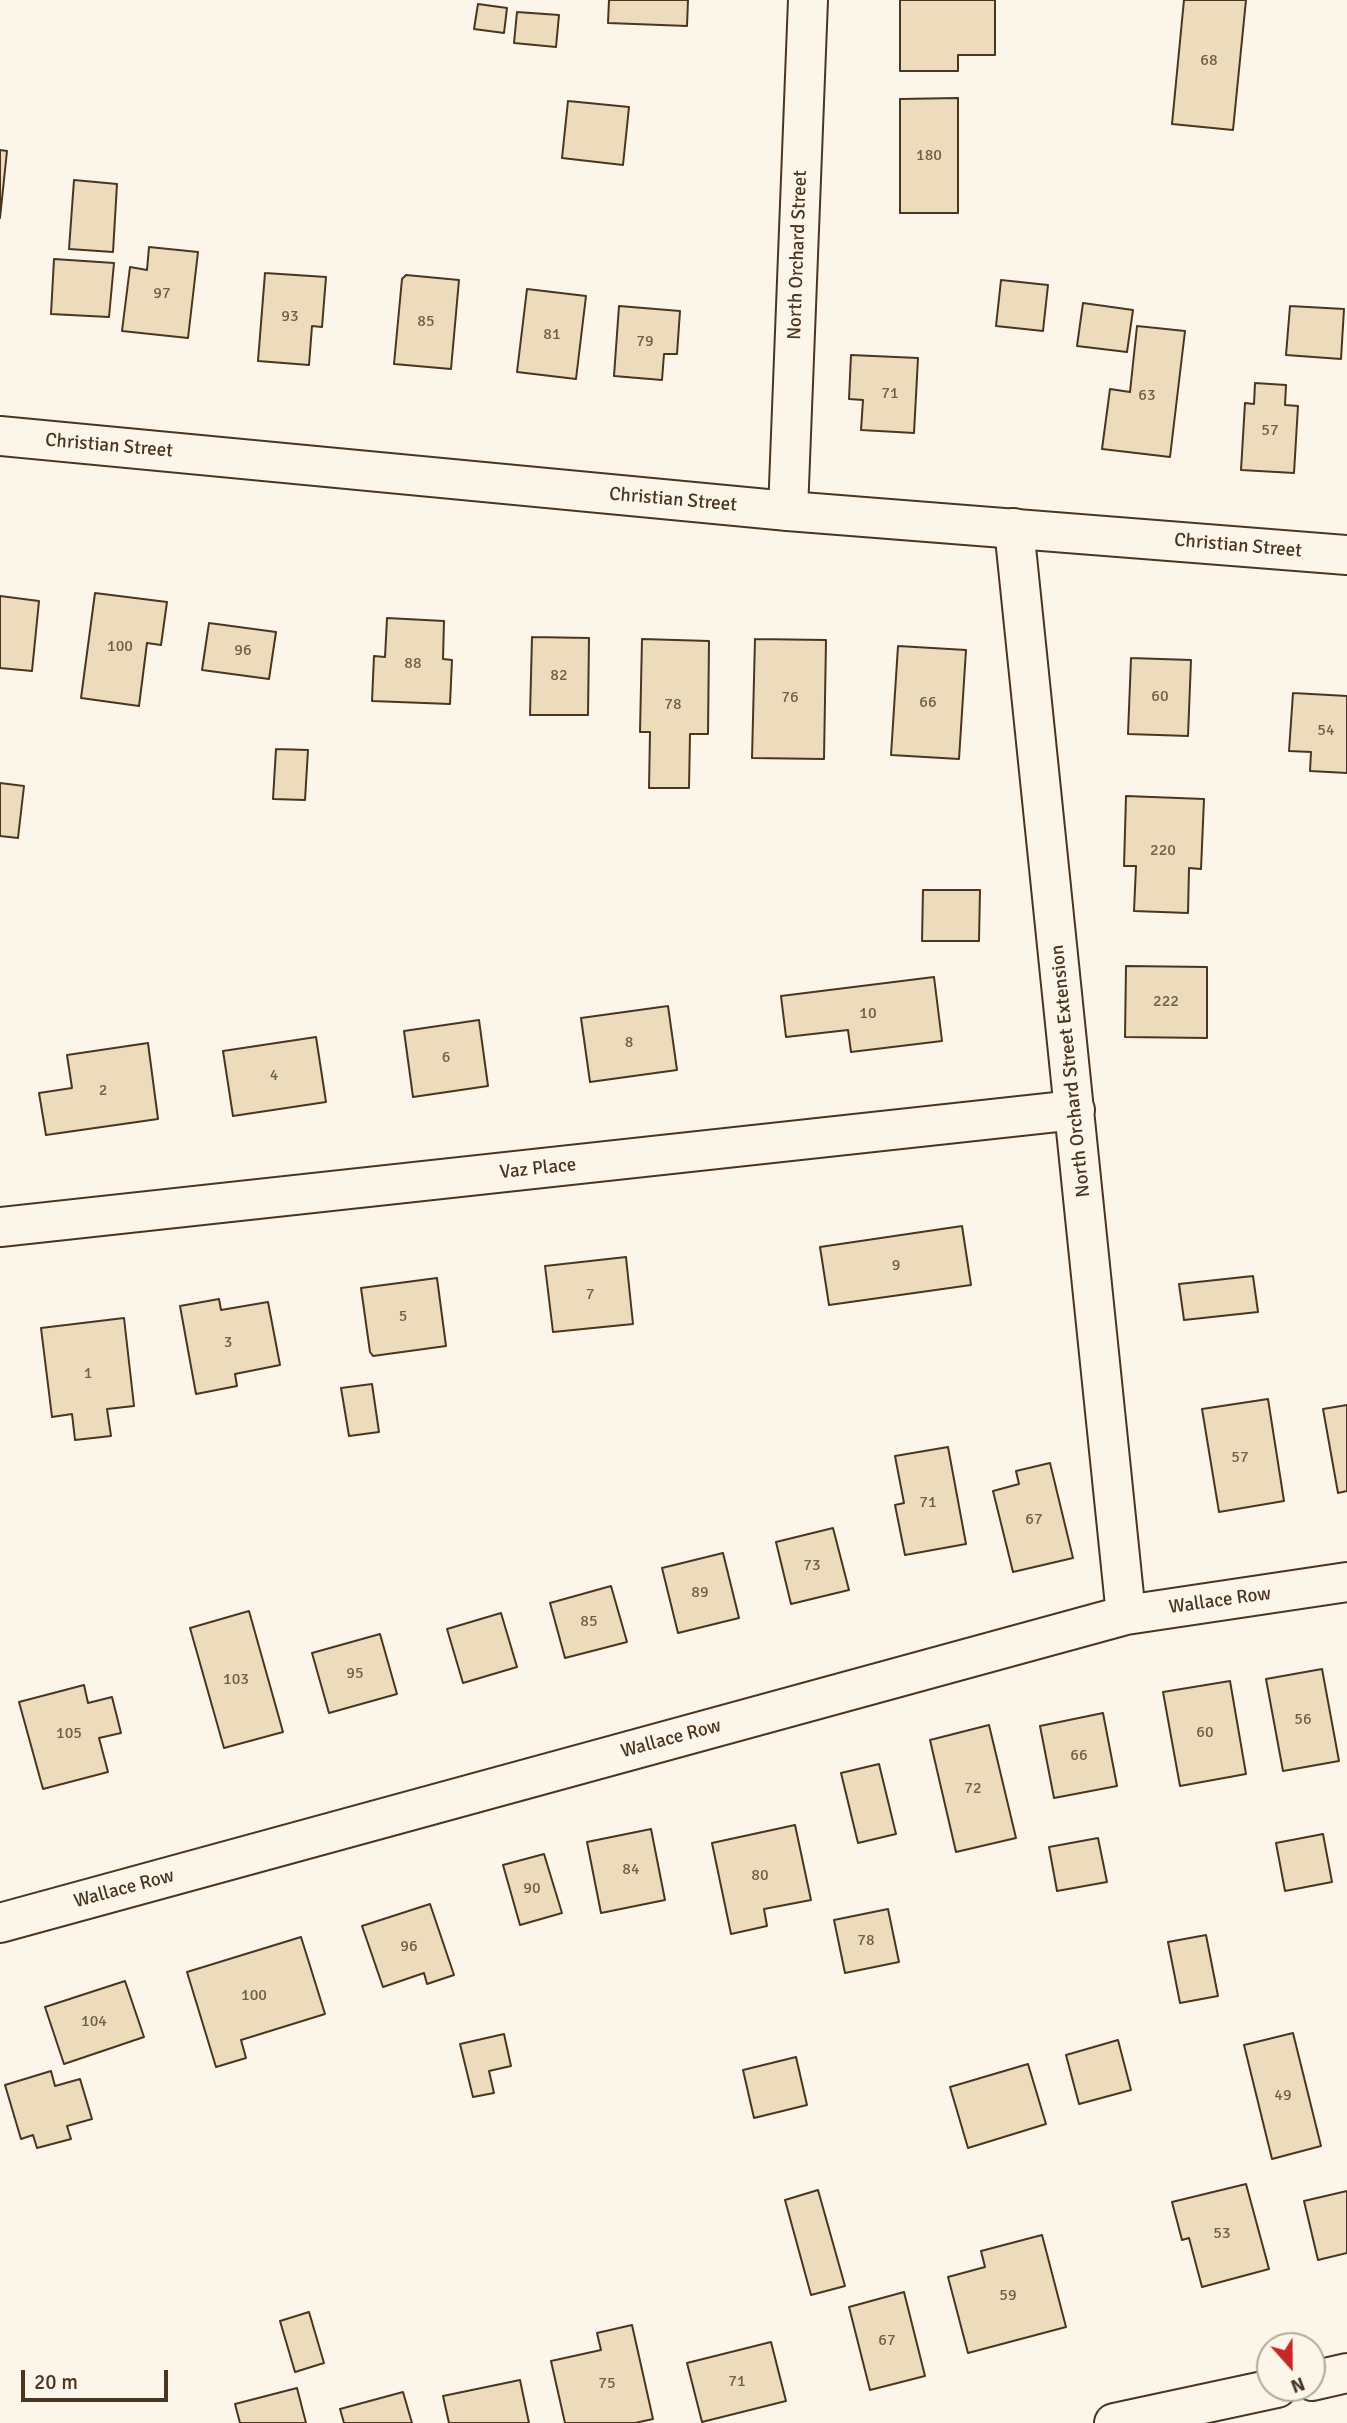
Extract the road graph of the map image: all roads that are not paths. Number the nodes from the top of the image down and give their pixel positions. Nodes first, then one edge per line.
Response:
1 (808, 0) edge
2 (0, 436) edge
3 (788, 511) junction
4 (1014, 528) junction
5 (1347, 555) edge
6 (1075, 1110) junction
7 (0, 1227) edge
8 (1347, 1582) edge
9 (1126, 1615) junction
10 (0, 1923) edge
11 (1347, 2373) edge
12 (1326, 2378) edge
13 (1256, 2393) edge
14 (1114, 2423) edge

1 - 3 street, North Orchard Street
2 - 3 street, Christian Street
3 - 4 street, Christian Street
4 - 5 street, Christian Street
4 - 6 street, North Orchard Street Extension
6 - 7 street, Vaz Place
6 - 9 street, North Orchard Street Extension
8 - 9 street, Wallace Row
9 - 10 street, Wallace Row
11 - 12 street
13 - 14 street

